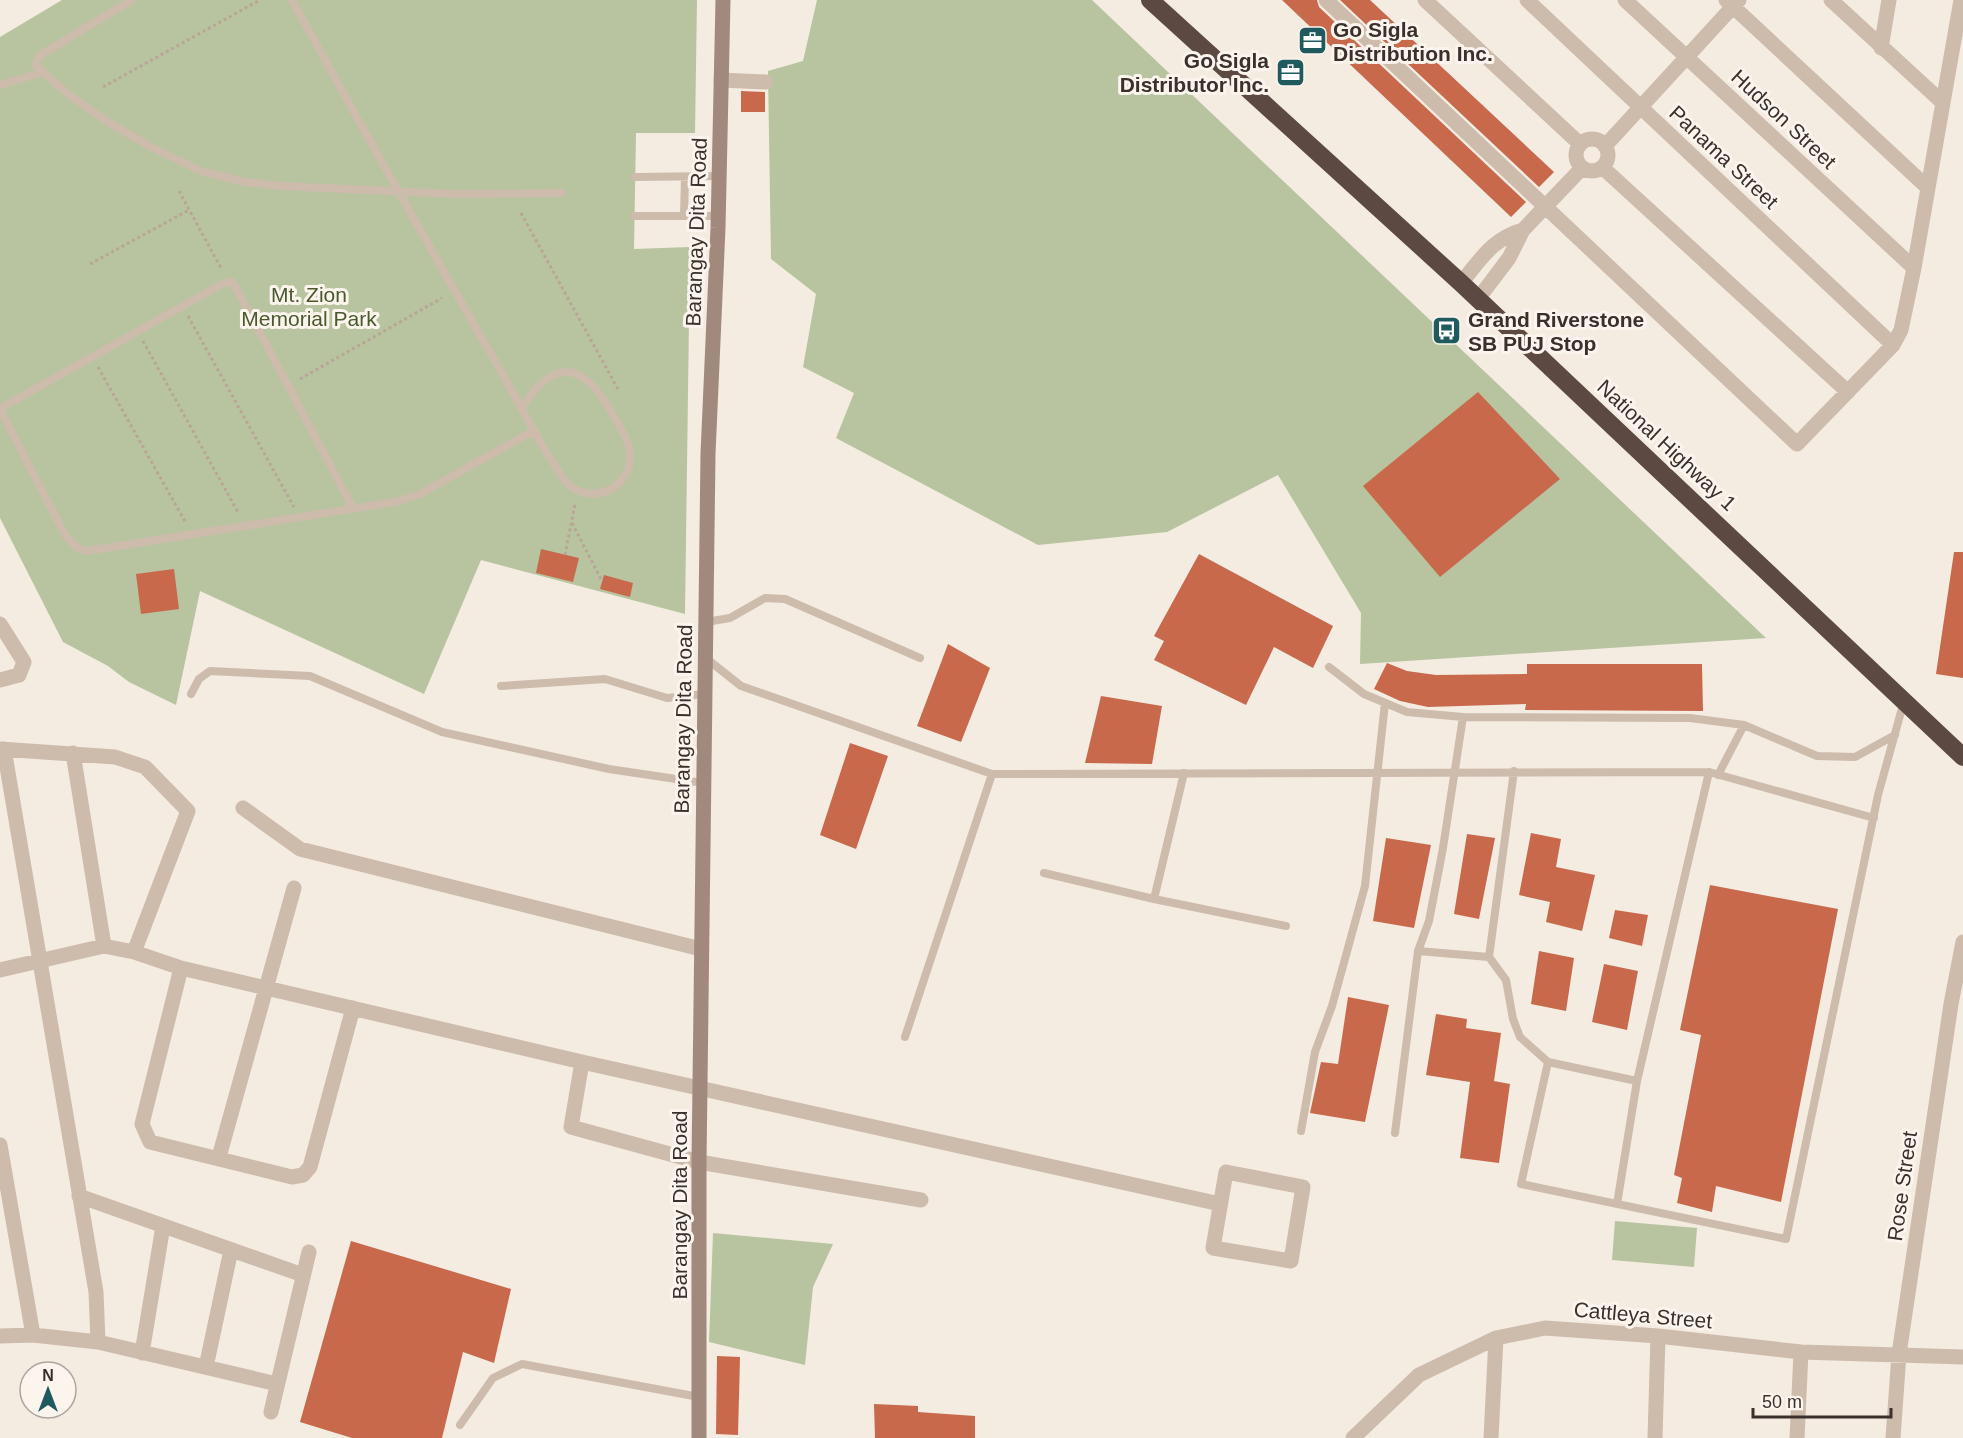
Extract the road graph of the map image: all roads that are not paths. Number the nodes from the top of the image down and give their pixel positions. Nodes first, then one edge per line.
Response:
1 (132, 0) edge
2 (292, 0) edge
3 (723, 0) edge
4 (1150, 0) edge
5 (1326, 0) edge
6 (1425, 0) edge
7 (1527, 0) edge
8 (1625, 0) edge
9 (1831, 0) edge
10 (1890, 0) edge
11 (1961, 0) edge
12 (1733, 2) edge
13 (1881, 48) junction
14 (1686, 57) junction
15 (41, 73) junction
16 (721, 80) junction
17 (766, 82) dead end
18 (0, 85) edge
19 (1942, 102) junction
20 (1642, 108) junction
21 (1580, 144) junction
22 (1605, 146) junction
23 (1602, 167) junction
24 (1582, 168) junction
25 (719, 176) junction
26 (636, 177) dead end
27 (685, 177) junction
28 (1928, 188) junction
29 (398, 191) junction
30 (562, 193) dead end
31 (1546, 205) junction
32 (635, 216) dead end
33 (684, 216) junction
34 (719, 216) junction
35 (1523, 230) junction
36 (1914, 268) junction
37 (1461, 283) junction
38 (1478, 299) junction
39 (1893, 345) junction
40 (1848, 392) junction
41 (1, 406) edge
42 (522, 408) junction
43 (535, 430) junction
44 (353, 508) junction
45 (706, 622) junction
46 (0, 624) edge
47 (705, 658) junction
48 (920, 658) dead end
49 (1329, 666) dead end
50 (0, 680) edge
51 (501, 686) dead end
52 (191, 694) dead end
53 (705, 694) junction
54 (1904, 700) junction
55 (1385, 703) junction
56 (1463, 717) junction
57 (1744, 725) junction
58 (1895, 735) junction
59 (2, 749) edge
60 (73, 753) junction
61 (1963, 757) edge
62 (1377, 771) junction
63 (1514, 771) junction
64 (1454, 772) junction
65 (1709, 772) junction
66 (1184, 773) junction
67 (992, 774) junction
68 (1718, 775) junction
69 (703, 783) junction
70 (243, 808) dead end
71 (1874, 818) junction
72 (1044, 873) dead end
73 (294, 888) dead end
74 (1154, 899) junction
75 (1286, 926) dead end
76 (1963, 942) edge
77 (104, 946) junction
78 (701, 950) junction
79 (1418, 951) junction
80 (134, 952) junction
81 (1489, 957) junction
82 (39, 961) junction
83 (181, 968) junction
84 (0, 970) edge
85 (266, 986) junction
86 (1957, 1006) edge
87 (353, 1008) junction
88 (904, 1037) dead end
89 (582, 1062) junction
90 (1548, 1062) junction
91 (1637, 1081) junction
92 (701, 1088) junction
93 (1301, 1131) dead end
94 (1395, 1133) dead end
95 (0, 1145) edge
96 (219, 1157) junction
97 (699, 1162) junction
98 (79, 1196) junction
99 (921, 1200) dead end
100 (1220, 1204) junction
101 (1617, 1204) junction
102 (164, 1226) junction
103 (231, 1250) junction
104 (309, 1252) dead end
105 (303, 1275) junction
106 (33, 1335) junction
107 (0, 1336) edge
108 (1658, 1336) junction
109 (1496, 1338) junction
110 (98, 1342) junction
111 (1801, 1352) junction
112 (142, 1353) junction
113 (1899, 1354) junction
114 (1963, 1357) edge
115 (206, 1367) junction
116 (277, 1384) junction
117 (699, 1397) junction
118 (271, 1412) dead end
119 (460, 1425) dead end
120 (699, 1438) edge
121 (1353, 1438) edge
122 (1491, 1438) edge
123 (1655, 1438) edge
124 (1797, 1438) edge
125 (1893, 1438) edge

1 - 15 lane
2 - 29 lane
3 - 16 street, Barangay Dita Road
4 - 37 highway, National Highway 1
5 - 31 street
6 - 21 street
7 - 20 street, Panama Street
8 - 14 street, Hudson Street
9 - 13 street
10 - 13 street
11 - 19 street
12 - 14 street
12 - 28 street
13 - 19 street
14 - 20 street
14 - 36 street, Hudson Street
15 - 18 lane
15 - 29 lane
16 - 17 street
16 - 25 street, Barangay Dita Road
19 - 28 street
20 - 22 street
20 - 39 street, Panama Street
21 - 22 street
21 - 24 street
22 - 23 street
23 - 24 street
23 - 40 street
24 - 31 street
25 - 27 lane
25 - 34 street, Barangay Dita Road
26 - 27 lane
27 - 33 lane
28 - 36 street
29 - 30 lane
29 - 42 lane
31 - 35 street
31 - 40 street
32 - 33 lane
33 - 34 lane
34 - 45 street, Barangay Dita Road
35 - 37 street
35 - 38 street
36 - 39 street
37 - 38 highway, National Highway 1
38 - 54 highway, National Highway 1
39 - 40 street
41 - 44 lane
41 - 44 lane
42 - 43 lane
42 - 43 lane
43 - 44 lane
45 - 47 street, Barangay Dita Road
45 - 48 lane
46 - 50 street
47 - 53 street, Barangay Dita Road
47 - 67 lane
49 - 55 lane
51 - 53 lane
52 - 69 lane
53 - 69 street, Barangay Dita Road
54 - 58 lane
54 - 61 highway, National Highway 1
55 - 56 lane
55 - 62 lane
56 - 57 lane
56 - 64 lane
57 - 58 lane
57 - 68 lane
58 - 71 lane
59 - 60 street
59 - 82 street
60 - 77 street
60 - 80 street
62 - 64 lane
62 - 66 lane
62 - 93 lane
63 - 64 lane
63 - 65 lane
63 - 81 lane
64 - 79 lane
65 - 68 lane
65 - 91 lane
66 - 67 lane
66 - 74 lane
67 - 88 lane
68 - 71 lane
69 - 78 street, Barangay Dita Road
70 - 78 street
71 - 101 lane
72 - 74 lane
73 - 85 street
74 - 75 lane
76 - 86 street, Rose Street
77 - 80 street
77 - 82 street
78 - 92 street, Barangay Dita Road
79 - 81 lane
79 - 94 lane
80 - 83 street
81 - 90 lane
82 - 84 street
82 - 98 street
83 - 85 street
83 - 96 street
85 - 87 street
85 - 96 street
86 - 113 street, Rose Street
87 - 89 street
87 - 96 street
89 - 92 street
89 - 97 street
90 - 91 lane
90 - 101 lane
91 - 101 lane
92 - 97 street, Barangay Dita Road
92 - 100 street
95 - 106 street
97 - 99 street
97 - 117 street, Barangay Dita Road
98 - 102 street
98 - 110 street
100 - 100 street
102 - 103 street
102 - 112 street
103 - 105 street
103 - 115 street
104 - 105 street
105 - 116 street
106 - 107 street
106 - 110 street
108 - 109 street, Cattleya Street
108 - 111 street, Cattleya Street
108 - 123 street
109 - 121 street, Cattleya Street
109 - 122 street
110 - 112 street
111 - 113 street, Cattleya Street
111 - 124 street
112 - 115 street
113 - 114 street, Cattleya Street
113 - 125 street, Rose Street
115 - 116 street
116 - 118 street
117 - 119 lane
117 - 120 street, Barangay Dita Road

